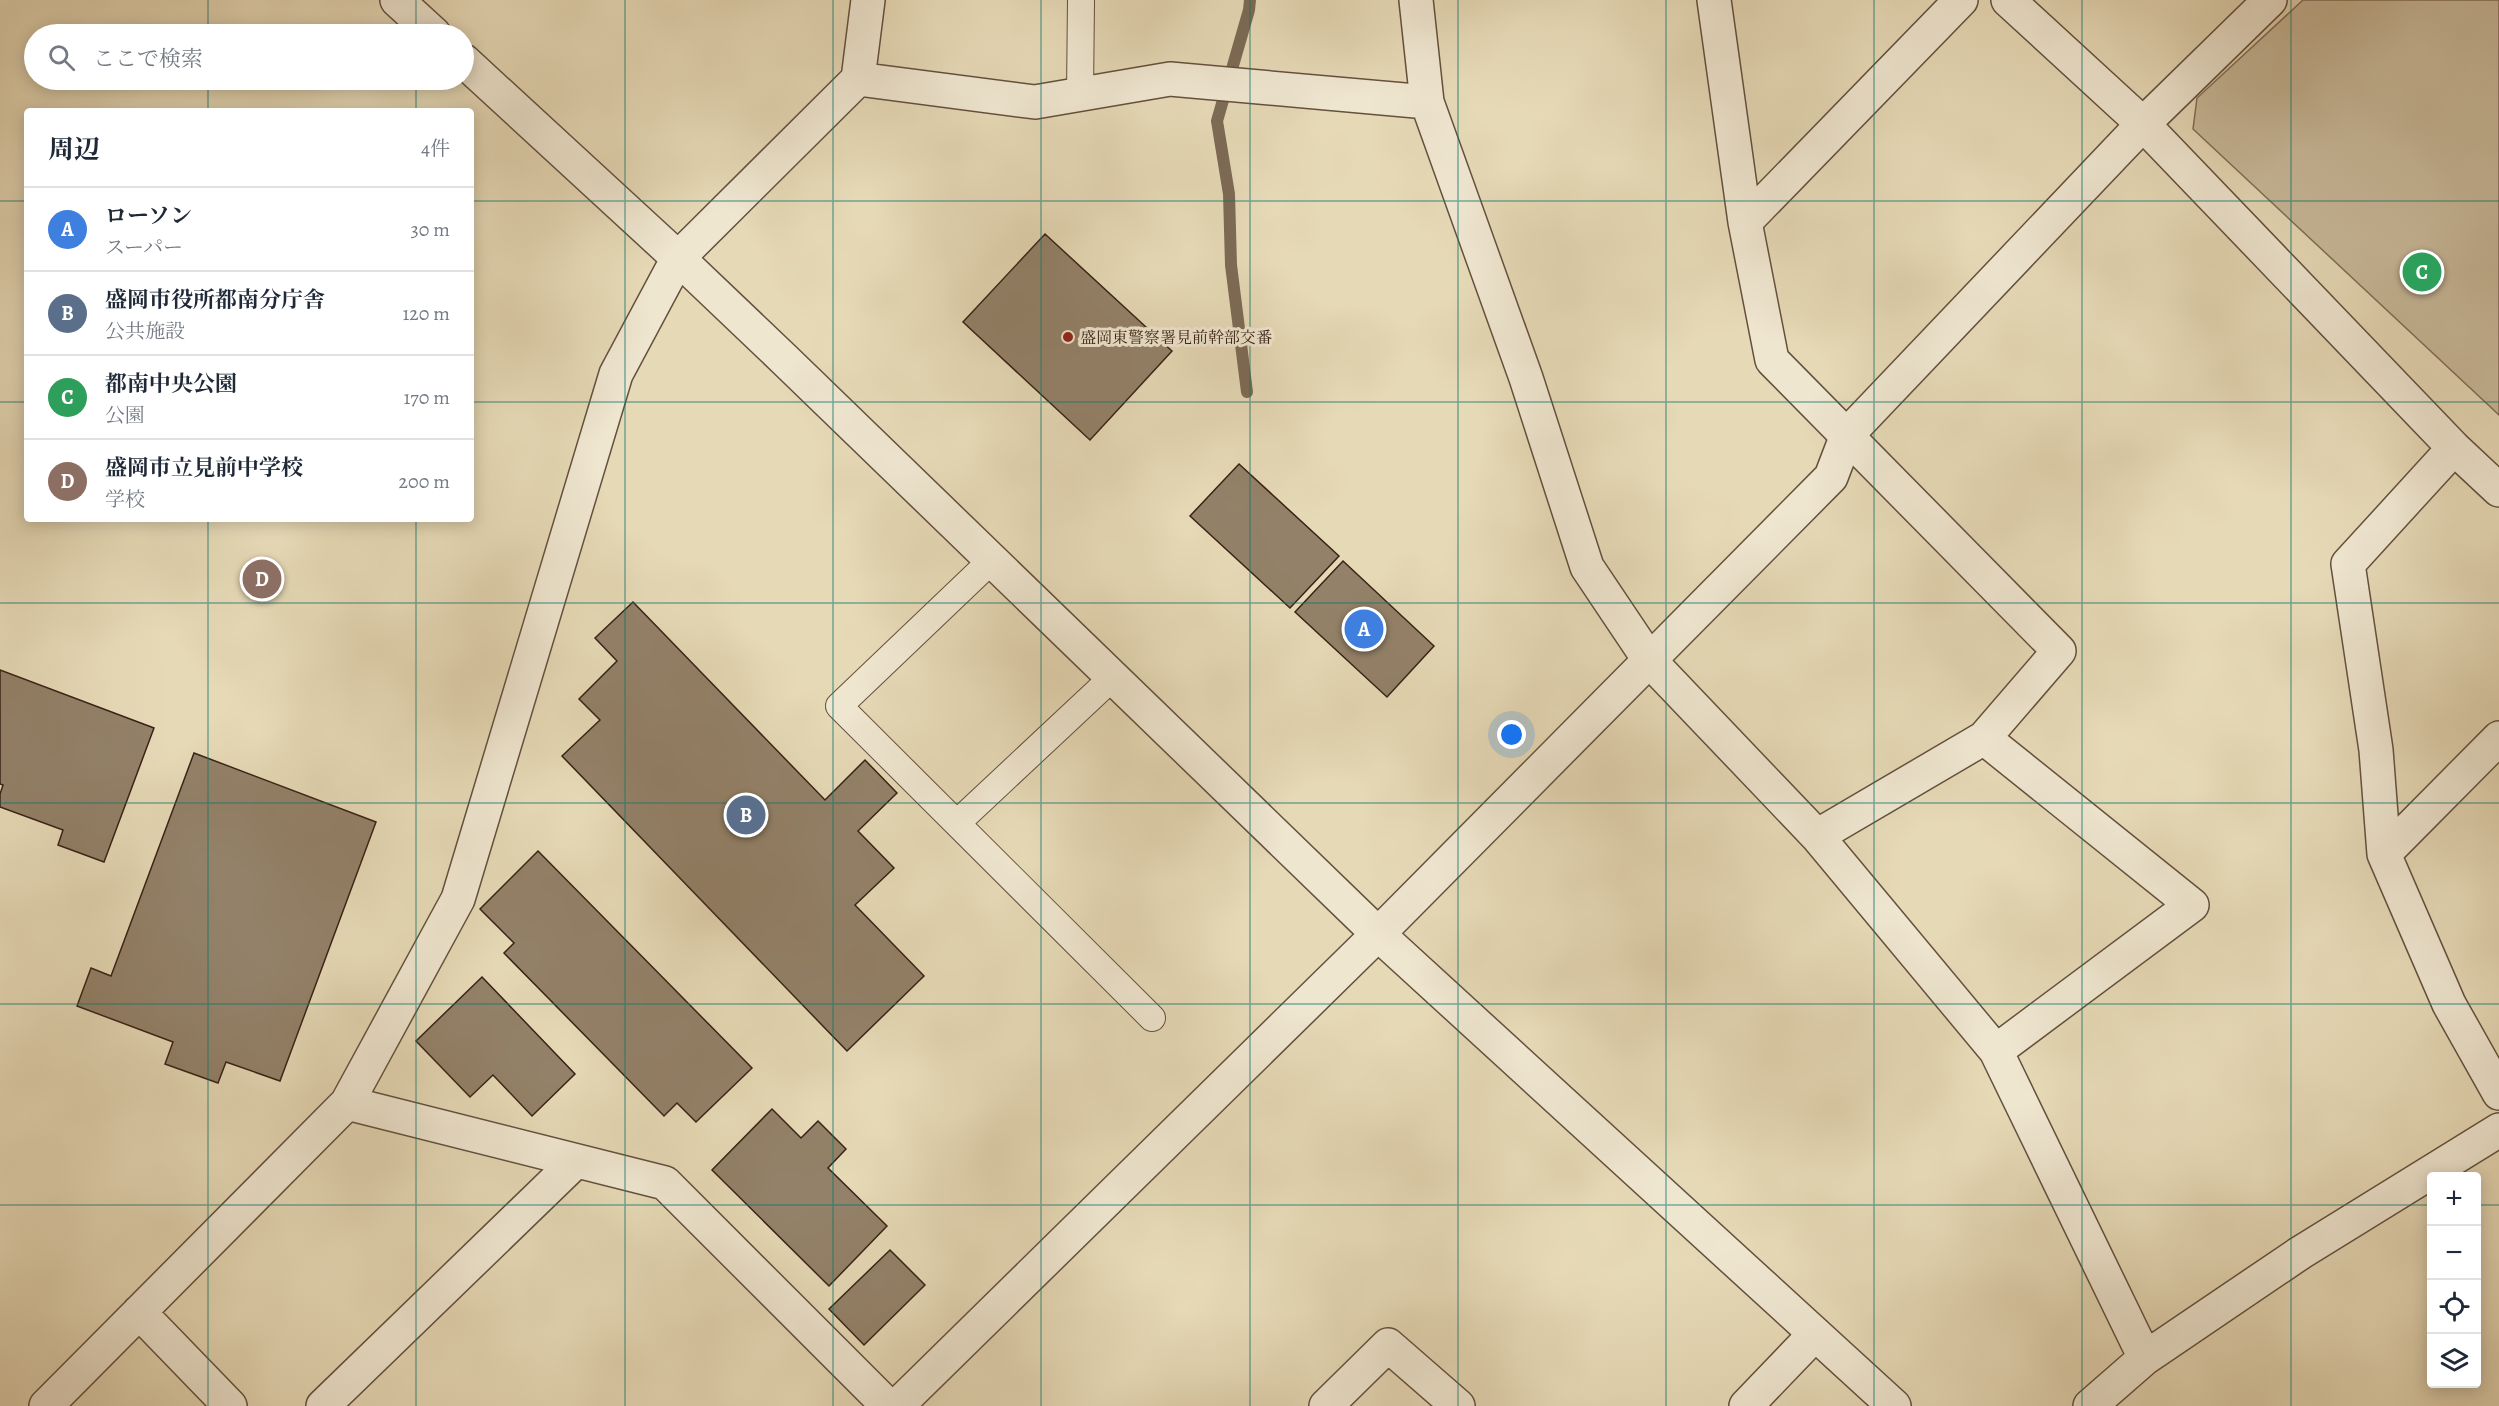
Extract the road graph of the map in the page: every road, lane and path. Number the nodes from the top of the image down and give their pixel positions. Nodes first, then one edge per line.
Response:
1 (396, 0) edge
2 (867, 0) edge
3 (1081, 0) edge
4 (1416, 0) edge
5 (1714, 0) edge
6 (1961, 0) edge
7 (2008, 0) edge
8 (2270, 0) edge
9 (423, 24) edge
10 (474, 70) edge
11 (858, 79) junction
12 (1080, 94) junction
13 (1427, 102) junction
14 (2143, 124) junction
15 (1744, 222) junction
16 (678, 258) junction
17 (1847, 435) junction
18 (2454, 448) junction
19 (2499, 490) edge
20 (992, 560) junction
21 (1650, 661) junction
22 (1113, 677) junction
23 (1984, 738) junction
24 (2499, 738) edge
25 (957, 823) junction
26 (1817, 836) junction
27 (2384, 854) junction
28 (1378, 934) junction
29 (1152, 1018) dead end
30 (1996, 1051) junction
31 (2499, 1093) edge
32 (347, 1103) junction
33 (2499, 1130) edge
34 (576, 1161) junction
35 (139, 1312) junction
36 (1815, 1334) junction
37 (2145, 1358) junction
38 (46, 1406) edge
39 (230, 1406) edge
40 (323, 1406) edge
41 (888, 1406) edge
42 (897, 1406) edge
43 (1326, 1406) edge
44 (1458, 1406) edge
45 (1746, 1406) edge
46 (1894, 1406) edge
47 (2090, 1406) edge

1 - 9 street
2 - 11 street
3 - 12 lane
4 - 13 street
5 - 15 street
6 - 15 street
7 - 14 street
8 - 14 street
10 - 16 street
11 - 12 street
11 - 16 street
12 - 13 street
13 - 21 street
14 - 17 street
14 - 18 street
15 - 17 street
16 - 20 street
16 - 32 street
17 - 21 street
17 - 23 street
18 - 19 street
18 - 27 street
20 - 22 street
20 - 25 lane
21 - 26 street
21 - 28 street
22 - 25 lane
22 - 28 street
23 - 26 street
23 - 30 street
24 - 27 street
25 - 29 lane
26 - 30 street
27 - 31 street
28 - 36 street
28 - 42 street
30 - 37 street
32 - 34 street
32 - 35 street
33 - 37 street
34 - 40 street
34 - 41 street
35 - 38 street
35 - 39 street
36 - 45 street
36 - 46 street
37 - 47 street
43 - 44 street

